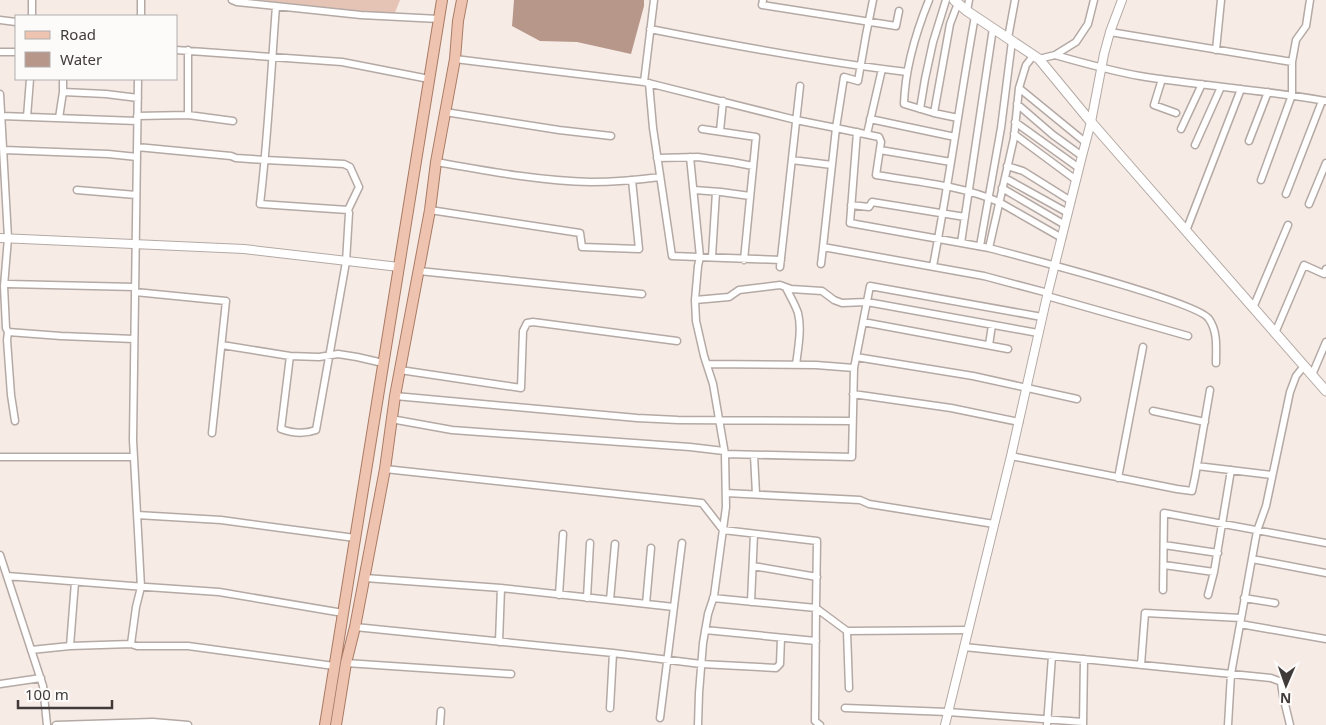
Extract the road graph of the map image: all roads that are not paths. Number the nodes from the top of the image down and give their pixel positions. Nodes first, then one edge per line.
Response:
1 (32, 0) edge
2 (141, 0) edge
3 (232, 0) edge
4 (442, 0) edge
5 (462, 0) edge
6 (654, 0) edge
7 (763, 0) edge
8 (873, 0) edge
9 (929, 0) edge
10 (946, 0) edge
11 (969, 0) edge
12 (1015, 0) edge
13 (1094, 0) edge
14 (1122, 0) edge
15 (1221, 0) edge
16 (1310, 0) edge
17 (956, 2) edge
18 (276, 6) junction
19 (899, 11) dead end
20 (971, 13) junction
21 (32, 15) edge
22 (141, 15) edge
23 (439, 19) junction
24 (0, 20) edge
25 (15, 22) edge
26 (868, 22) junction
27 (993, 28) junction
28 (650, 29) junction
29 (1110, 32) junction
30 (1010, 39) junction
31 (178, 50) edge
32 (188, 50) junction
33 (1216, 50) junction
34 (0, 52) edge
35 (15, 52) edge
36 (1055, 55) junction
37 (272, 56) junction
38 (1036, 57) junction
39 (455, 59) junction
40 (1292, 62) junction
41 (860, 66) junction
42 (1102, 68) junction
43 (882, 69) junction
44 (907, 72) junction
45 (429, 79) junction
46 (1162, 79) junction
47 (30, 80) edge
48 (63, 80) edge
49 (138, 80) edge
50 (647, 82) junction
51 (1202, 84) junction
52 (800, 86) dead end
53 (1221, 86) junction
54 (1019, 88) junction
55 (1241, 89) junction
56 (63, 92) junction
57 (1268, 92) junction
58 (0, 94) edge
59 (1292, 95) junction
60 (138, 98) junction
61 (722, 101) junction
62 (1324, 101) edge
63 (1017, 104) junction
64 (920, 109) junction
65 (445, 112) junction
66 (934, 113) junction
67 (1176, 113) dead end
68 (188, 115) junction
69 (2, 116) junction
70 (27, 117) junction
71 (60, 118) junction
72 (137, 118) junction
73 (958, 118) junction
74 (796, 120) junction
75 (870, 120) junction
76 (233, 121) dead end
77 (1015, 122) junction
78 (1091, 122) junction
79 (836, 128) junction
80 (702, 129) dead end
81 (1181, 129) dead end
82 (720, 131) junction
83 (858, 132) junction
84 (867, 134) junction
85 (1014, 134) junction
86 (611, 136) dead end
87 (955, 138) junction
88 (1249, 141) dead end
89 (1085, 142) junction
90 (1195, 145) dead end
91 (137, 147) junction
92 (4, 150) junction
93 (880, 150) junction
94 (1082, 156) junction
95 (137, 157) junction
96 (658, 158) junction
97 (690, 158) junction
98 (265, 160) junction
99 (792, 160) junction
100 (436, 162) junction
101 (951, 162) junction
102 (1326, 162) edge
103 (832, 165) junction
104 (753, 166) junction
105 (1007, 166) junction
106 (1079, 168) junction
107 (660, 177) junction
108 (1004, 178) junction
109 (632, 180) junction
110 (1076, 180) junction
111 (1261, 180) dead end
112 (947, 186) junction
113 (1002, 188) junction
114 (77, 190) dead end
115 (694, 190) junction
116 (970, 191) junction
117 (716, 192) junction
118 (1286, 194) dead end
119 (136, 195) junction
120 (750, 196) junction
121 (989, 197) junction
122 (1070, 201) junction
123 (1000, 202) junction
124 (1309, 204) dead end
125 (851, 205) junction
126 (348, 210) junction
127 (430, 210) junction
128 (1068, 213) junction
129 (943, 214) junction
130 (965, 218) junction
131 (1065, 225) junction
132 (1288, 225) dead end
133 (1186, 231) junction
134 (4, 238) edge
135 (1062, 238) junction
136 (938, 239) junction
137 (961, 243) junction
138 (135, 244) junction
139 (980, 246) junction
140 (823, 247) junction
141 (989, 248) junction
142 (700, 257) junction
143 (712, 257) junction
144 (744, 260) junction
145 (346, 261) junction
146 (821, 264) dead end
147 (933, 266) junction
148 (1055, 266) junction
149 (399, 267) junction
150 (1326, 270) edge
151 (418, 271) junction
152 (8, 284) dead end
153 (786, 288) junction
154 (135, 290) junction
155 (642, 294) dead end
156 (1047, 294) junction
157 (695, 300) junction
158 (867, 302) junction
159 (1253, 308) junction
160 (1042, 317) junction
161 (863, 322) junction
162 (992, 325) junction
163 (8, 332) junction
164 (1038, 333) junction
165 (1275, 333) junction
166 (1188, 336) dead end
167 (134, 339) junction
168 (677, 341) dead end
169 (1326, 342) edge
170 (222, 345) junction
171 (989, 346) junction
172 (1143, 348) dead end
173 (1008, 349) dead end
174 (290, 356) junction
175 (330, 356) junction
176 (856, 357) junction
177 (383, 363) junction
178 (1216, 363) dead end
179 (707, 364) junction
180 (796, 364) junction
181 (1304, 366) junction
182 (854, 368) junction
183 (400, 370) junction
184 (1312, 375) junction
185 (1026, 388) junction
186 (1210, 390) dead end
187 (1326, 391) edge
188 (853, 394) junction
189 (395, 396) junction
190 (1077, 399) dead end
191 (1153, 411) dead end
192 (391, 419) junction
193 (720, 420) junction
194 (15, 421) dead end
195 (852, 421) junction
196 (1019, 422) junction
197 (1205, 422) junction
198 (212, 433) dead end
199 (725, 453) junction
200 (754, 455) junction
201 (0, 456) edge
202 (1011, 456) junction
203 (134, 457) junction
204 (1198, 466) junction
205 (385, 469) junction
206 (1230, 470) junction
207 (1272, 475) junction
208 (1118, 478) junction
209 (726, 493) junction
210 (756, 494) junction
211 (137, 515) junction
212 (994, 524) junction
213 (1222, 525) junction
214 (723, 530) junction
215 (1257, 531) junction
216 (563, 534) dead end
217 (754, 534) junction
218 (355, 538) junction
219 (682, 542) dead end
220 (1326, 543) edge
221 (590, 544) dead end
222 (615, 544) dead end
223 (1164, 545) junction
224 (650, 548) dead end
225 (1218, 553) junction
226 (0, 555) edge
227 (1252, 559) junction
228 (1164, 565) junction
229 (752, 566) junction
230 (1214, 572) junction
231 (1326, 573) edge
232 (7, 576) junction
233 (817, 577) junction
234 (365, 578) junction
235 (75, 582) junction
236 (141, 587) junction
237 (501, 588) junction
238 (1163, 590) dead end
239 (559, 594) junction
240 (1208, 595) dead end
241 (587, 598) junction
242 (713, 598) junction
243 (1244, 598) junction
244 (610, 600) junction
245 (751, 602) junction
246 (1275, 603) dead end
247 (646, 604) junction
248 (674, 607) junction
249 (816, 608) junction
250 (343, 613) junction
251 (1240, 621) junction
252 (355, 627) junction
253 (705, 630) junction
254 (968, 630) junction
255 (848, 631) junction
256 (781, 638) junction
257 (1326, 639) edge
258 (816, 641) junction
259 (498, 642) junction
260 (131, 644) junction
261 (70, 646) junction
262 (964, 647) junction
263 (31, 650) junction
264 (613, 653) junction
265 (1052, 656) junction
266 (667, 659) junction
267 (1084, 659) junction
268 (346, 663) junction
269 (701, 664) junction
270 (1140, 665) junction
271 (334, 666) junction
272 (511, 674) dead end
273 (1231, 674) junction
274 (41, 678) junction
275 (0, 684) edge
276 (849, 688) dead end
277 (610, 708) dead end
278 (845, 708) dead end
279 (441, 711) dead end
280 (948, 712) junction
281 (660, 718) dead end
282 (1047, 722) edge
283 (1083, 723) edge
284 (48, 725) edge
285 (56, 725) edge
286 (188, 725) edge
287 (325, 725) edge
288 (336, 725) edge
289 (440, 725) edge
290 (698, 725) edge
291 (820, 725) edge
292 (945, 725) edge
293 (1228, 725) edge
294 (1290, 725) edge

1 - 21 street
2 - 22 street
3 - 18 street
4 - 23 main road
5 - 39 main road
6 - 28 street
7 - 26 street
8 - 26 street
9 - 44 street
10 - 64 street
11 - 20 street
12 - 30 street
13 - 36 street
14 - 29 street
15 - 33 street
16 - 40 street
17 - 20 main road
17 - 66 street
18 - 23 street
18 - 37 street
19 - 26 street
20 - 27 main road
20 - 73 street
23 - 45 main road
24 - 25 street
26 - 41 street
27 - 30 main road
27 - 116 street
28 - 41 street
28 - 50 street
29 - 33 street
29 - 42 street
30 - 38 main road
30 - 121 street
31 - 32 street
32 - 37 street
32 - 68 street
33 - 40 street
34 - 35 street
36 - 38 street
36 - 42 street
37 - 45 street
37 - 98 street
38 - 54 street
38 - 78 main road
39 - 50 street
39 - 65 main road
40 - 59 street
41 - 43 street
41 - 79 street
42 - 46 street
42 - 78 street
43 - 44 street
43 - 75 street
44 - 64 street
45 - 149 main road
46 - 51 street
46 - 67 street
47 - 70 street
48 - 56 street
49 - 60 street
50 - 61 street
50 - 96 street
51 - 53 street
51 - 81 street
52 - 74 street
53 - 55 street
53 - 90 street
54 - 63 street
54 - 89 street
55 - 57 street
55 - 133 street
56 - 60 street
56 - 71 street
57 - 59 street
57 - 88 street
58 - 69 street
59 - 62 street
59 - 111 street
60 - 72 street
61 - 74 street
61 - 82 street
62 - 118 street
63 - 77 street
63 - 94 street
64 - 66 street
65 - 86 street
65 - 100 main road
66 - 73 street
68 - 72 street
68 - 76 street
69 - 70 street
69 - 92 street
70 - 71 street
71 - 72 street
72 - 91 street
73 - 87 street
74 - 79 street
74 - 99 street
75 - 84 street
75 - 87 street
77 - 85 street
77 - 106 street
78 - 89 street
78 - 133 main road
79 - 83 street
79 - 103 street
80 - 82 street
82 - 104 street
83 - 84 street
83 - 125 street
84 - 93 street
85 - 105 street
85 - 110 street
87 - 101 street
89 - 94 street
91 - 95 street
91 - 98 street
92 - 95 street
92 - 134 street
93 - 101 street
93 - 112 street
94 - 106 street
95 - 119 street
96 - 97 street
96 - 107 street
97 - 104 street
97 - 115 street
98 - 126 street
98 - 126 street
99 - 103 street
99 - 144 street
100 - 109 street
100 - 127 main road
101 - 112 street
102 - 124 street
103 - 140 street
104 - 120 street
105 - 108 street
105 - 122 street
106 - 110 street
107 - 109 street
107 - 142 street
108 - 113 street
108 - 128 street
109 - 127 street
110 - 122 street
112 - 116 street
112 - 129 street
113 - 123 street
113 - 131 street
114 - 119 street
115 - 117 street
115 - 142 street
116 - 121 street
116 - 130 street
117 - 120 street
117 - 143 street
119 - 138 street
120 - 144 street
121 - 123 street
121 - 139 street
122 - 128 street
123 - 135 street
123 - 141 street
125 - 129 street
125 - 136 street
126 - 145 street
127 - 151 main road
128 - 131 street
129 - 130 street
129 - 136 street
130 - 137 street
131 - 135 street
132 - 159 street
133 - 159 main road
134 - 138 street
134 - 163 street
135 - 148 street
136 - 137 street
136 - 147 street
137 - 139 street
138 - 145 street
138 - 154 street
139 - 141 street
140 - 146 street
140 - 147 street
141 - 148 street
142 - 143 street
142 - 157 street
143 - 144 street
145 - 149 street
145 - 175 street
147 - 156 street
148 - 156 street
148 - 178 street
149 - 177 main road
150 - 165 street
151 - 155 street
151 - 183 main road
152 - 154 street
153 - 157 street
153 - 158 street
153 - 180 street
154 - 167 street
154 - 170 street
156 - 160 street
156 - 166 street
157 - 179 street
158 - 160 street
158 - 161 street
158 - 162 street
159 - 165 main road
160 - 164 street
161 - 171 street
161 - 176 street
162 - 164 street
162 - 171 street
163 - 167 street
163 - 194 street
164 - 185 street
165 - 181 main road
167 - 203 street
168 - 183 street
169 - 184 street
170 - 174 street
170 - 198 street
171 - 173 street
172 - 208 street
174 - 175 street
174 - 175 street
175 - 177 street
176 - 182 street
176 - 185 street
177 - 218 main road
179 - 180 street
179 - 193 street
180 - 182 street
181 - 184 main road
181 - 207 street
182 - 188 street
183 - 189 main road
184 - 187 main road
185 - 190 street
185 - 196 street
186 - 197 street
188 - 195 street
188 - 196 street
189 - 192 main road
189 - 193 street
191 - 197 street
192 - 199 street
192 - 205 main road
193 - 195 street
193 - 199 street
195 - 200 street
196 - 202 street
197 - 204 street
199 - 200 street
199 - 209 street
200 - 210 street
201 - 203 street
202 - 208 street
202 - 212 street
203 - 211 street
204 - 206 street
204 - 208 street
205 - 214 street
205 - 234 main road
206 - 207 street
206 - 213 street
207 - 215 street
209 - 210 street
209 - 214 street
210 - 212 street
211 - 218 street
211 - 236 street
212 - 254 street
213 - 215 street
213 - 223 street
213 - 225 street
214 - 217 street
214 - 242 street
215 - 220 street
215 - 227 street
216 - 239 street
217 - 229 street
217 - 233 street
218 - 250 main road
219 - 248 street
221 - 241 street
222 - 244 street
223 - 225 street
223 - 228 street
224 - 247 street
225 - 230 street
226 - 232 street
227 - 231 street
227 - 243 street
228 - 230 street
228 - 238 street
229 - 233 street
229 - 245 street
230 - 240 street
232 - 235 street
232 - 263 street
233 - 249 street
234 - 237 street
234 - 252 main road
235 - 236 street
235 - 261 street
236 - 250 street
236 - 260 street
237 - 239 street
237 - 259 street
239 - 241 street
241 - 244 street
242 - 245 street
242 - 253 street
243 - 246 street
243 - 251 street
244 - 247 street
245 - 249 street
247 - 248 street
248 - 266 street
249 - 255 street
249 - 258 street
250 - 271 main road
251 - 257 street
251 - 270 street
251 - 273 street
252 - 259 street
252 - 268 main road
253 - 256 street
253 - 269 street
254 - 255 street
254 - 262 street
255 - 276 street
256 - 258 street
256 - 269 street
258 - 291 street
259 - 264 street
260 - 261 street
260 - 271 street
261 - 263 street
262 - 265 street
262 - 280 street
263 - 274 street
264 - 266 street
264 - 277 street
265 - 267 street
265 - 282 street
266 - 269 street
266 - 281 street
267 - 270 street
267 - 283 street
268 - 272 street
268 - 288 main road
269 - 290 street
270 - 273 street
271 - 287 main road
273 - 293 street
273 - 294 street
274 - 275 street
274 - 284 street
278 - 280 street
279 - 289 street
280 - 282 street
280 - 292 street
282 - 283 street
285 - 286 street

